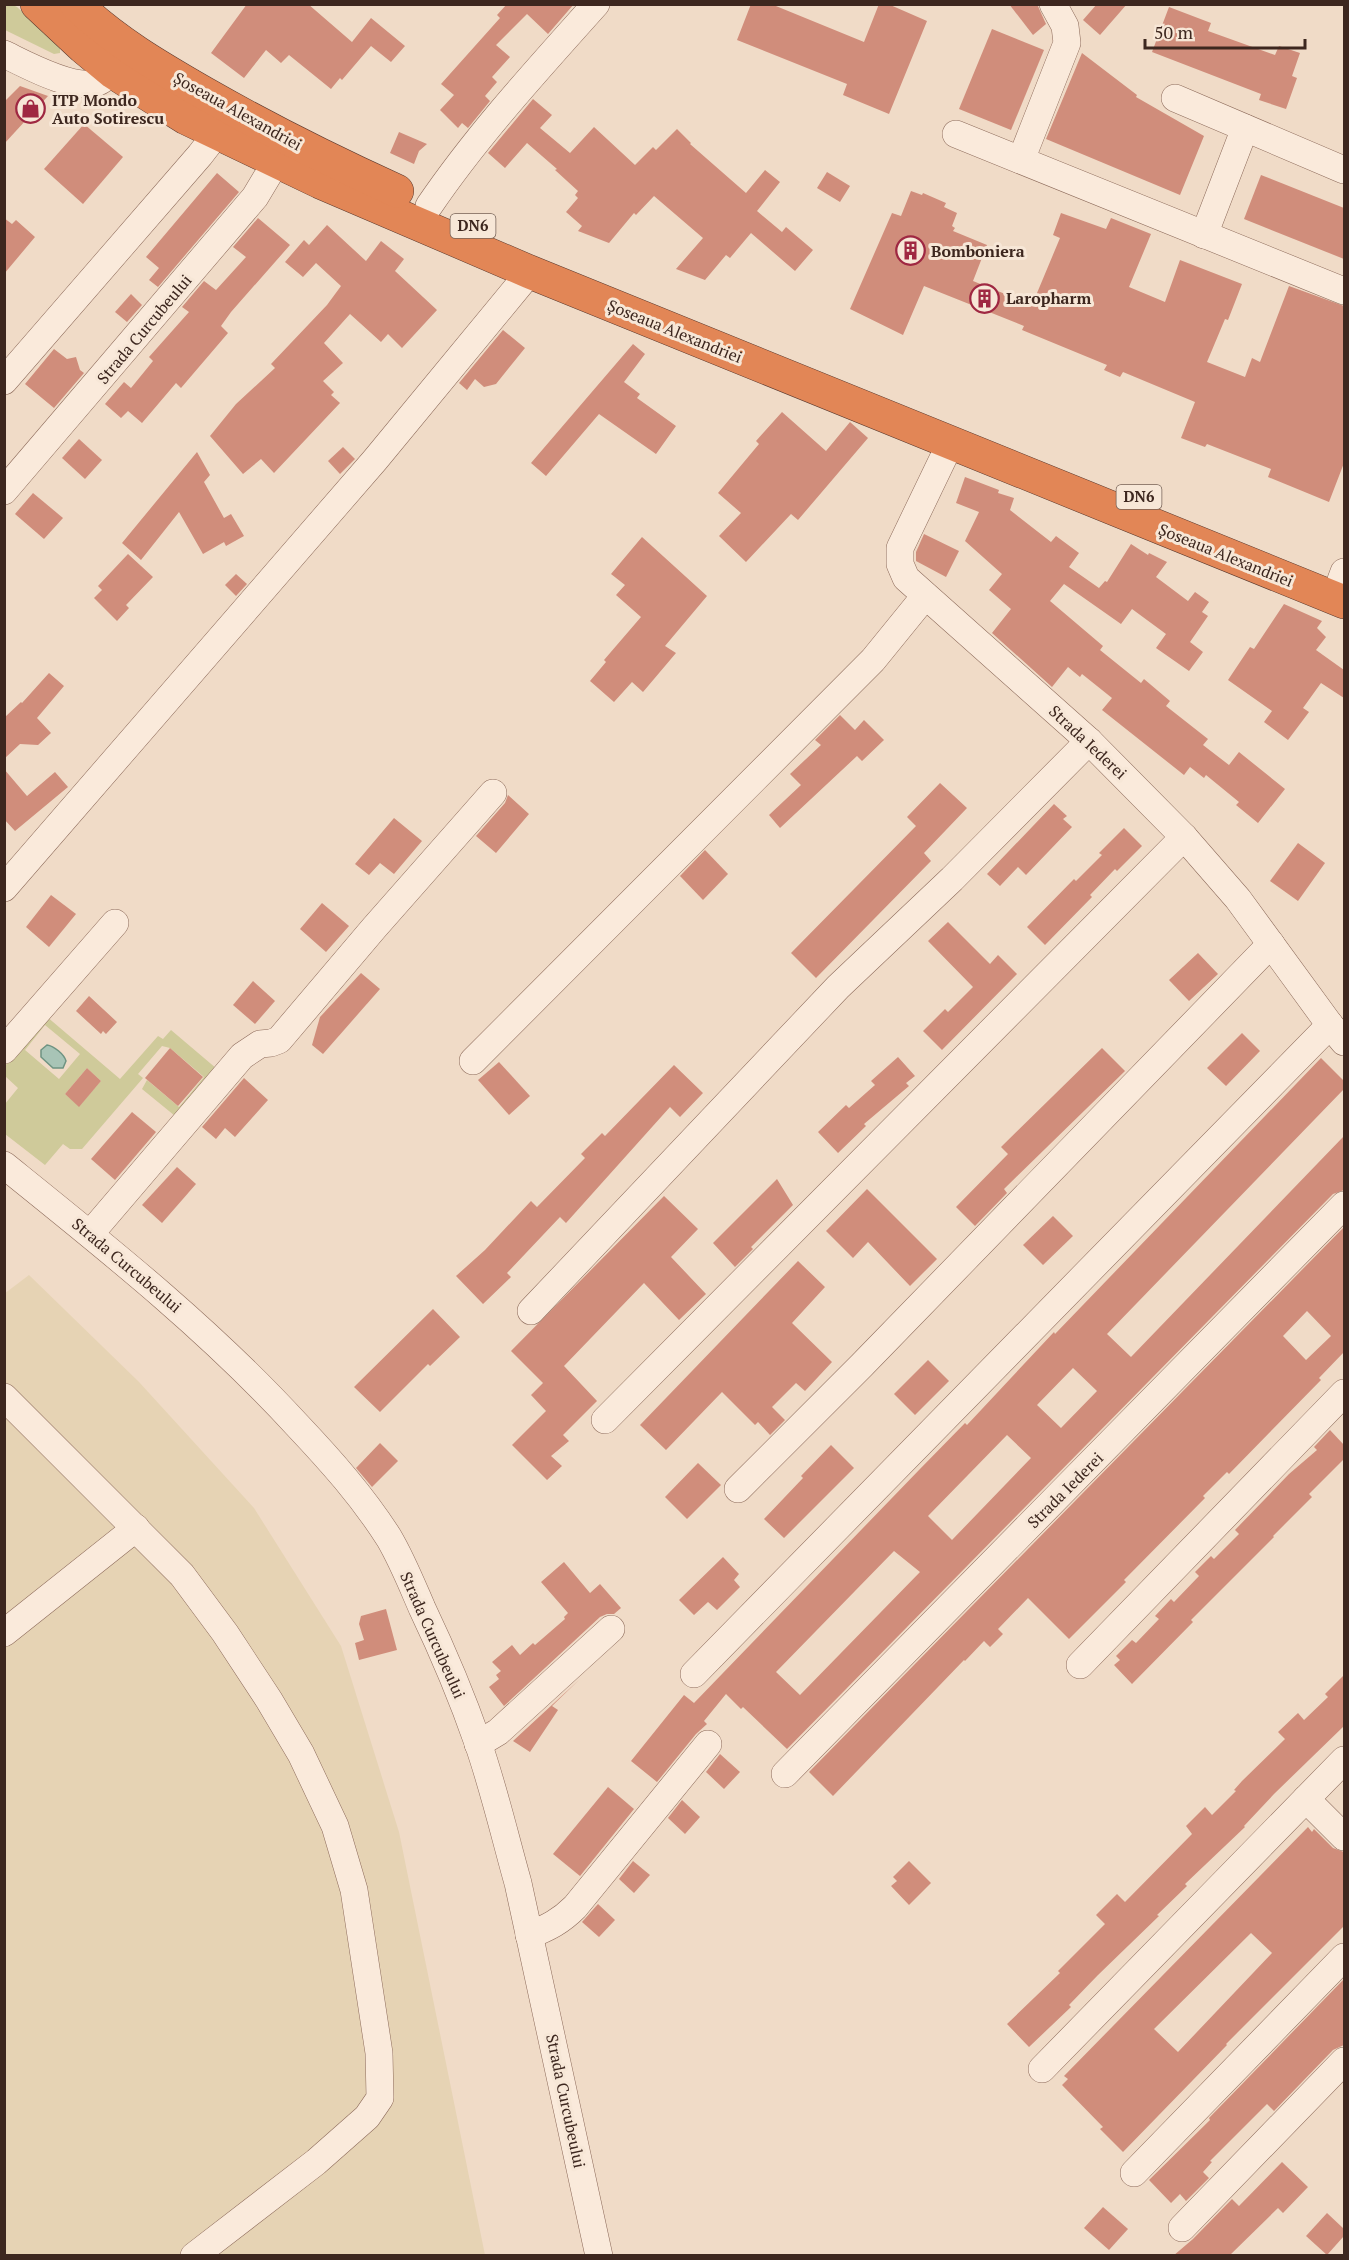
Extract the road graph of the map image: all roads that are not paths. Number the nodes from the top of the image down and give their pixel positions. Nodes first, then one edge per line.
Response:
1 (76, 4) edge
2 (596, 4) edge
3 (1053, 4) edge
4 (37, 6) edge
5 (4, 54) edge
6 (113, 72) junction
7 (1175, 98) dead end
8 (1245, 128) junction
9 (217, 133) junction
10 (956, 134) dead end
11 (1020, 160) junction
12 (276, 162) junction
13 (1344, 170) edge
14 (429, 206) junction
15 (1204, 235) junction
16 (530, 272) junction
17 (1344, 291) edge
18 (4, 381) edge
19 (951, 442) junction
20 (4, 491) edge
21 (1344, 584) edge
22 (925, 596) junction
23 (1089, 741) junction
24 (493, 793) dead end
25 (1184, 837) junction
26 (4, 888) edge
27 (115, 923) dead end
28 (1271, 944) junction
29 (1337, 1033) edge
30 (4, 1050) edge
31 (472, 1061) dead end
32 (4, 1165) edge
33 (1344, 1206) edge
34 (90, 1234) junction
35 (531, 1311) dead end
36 (1344, 1393) edge
37 (4, 1397) edge
38 (606, 1420) dead end
39 (738, 1489) dead end
40 (136, 1528) junction
41 (611, 1629) dead end
42 (4, 1633) edge
43 (1080, 1665) dead end
44 (694, 1674) dead end
45 (478, 1744) junction
46 (708, 1744) dead end
47 (1344, 1760) edge
48 (785, 1774) dead end
49 (1306, 1799) junction
50 (1344, 1837) edge
51 (529, 1935) junction
52 (1344, 1957) edge
53 (1344, 2061) edge
54 (1042, 2069) dead end
55 (1134, 2173) dead end
56 (1182, 2228) dead end
57 (194, 2256) edge
58 (599, 2256) edge

1 - 14 highway, Șoseaua Alexandriei / DN6
2 - 14 street
3 - 11 street
4 - 6 highway, Șoseaua Alexandriei / DN6
5 - 6 street
6 - 9 highway, Șoseaua Alexandriei / DN6
7 - 8 street
8 - 13 street
8 - 15 street
9 - 12 highway, Șoseaua Alexandriei / DN6
9 - 18 street
10 - 11 street
11 - 15 street
12 - 16 highway, Șoseaua Alexandriei / DN6
12 - 20 street, Strada Curcubeului
14 - 21 highway, Șoseaua Alexandriei / DN6
15 - 17 street
16 - 19 highway, Șoseaua Alexandriei / DN6
16 - 26 street
19 - 21 highway, Șoseaua Alexandriei / DN6
19 - 22 street, Strada Iederei
22 - 23 street, Strada Iederei
22 - 31 street
23 - 25 street, Strada Iederei
23 - 35 street
24 - 34 street
25 - 28 street, Strada Iederei
25 - 38 street
27 - 30 street
28 - 29 street, Strada Iederei
28 - 39 street
29 - 44 street
32 - 34 street, Strada Curcubeului
33 - 48 street, Strada Iederei
34 - 45 street, Strada Curcubeului
36 - 43 street
37 - 40 street
40 - 42 street
40 - 57 street
41 - 45 street
45 - 51 street, Strada Curcubeului
46 - 51 street
47 - 49 street
49 - 50 street
49 - 54 street
51 - 58 street, Strada Curcubeului
52 - 55 street
53 - 56 street

